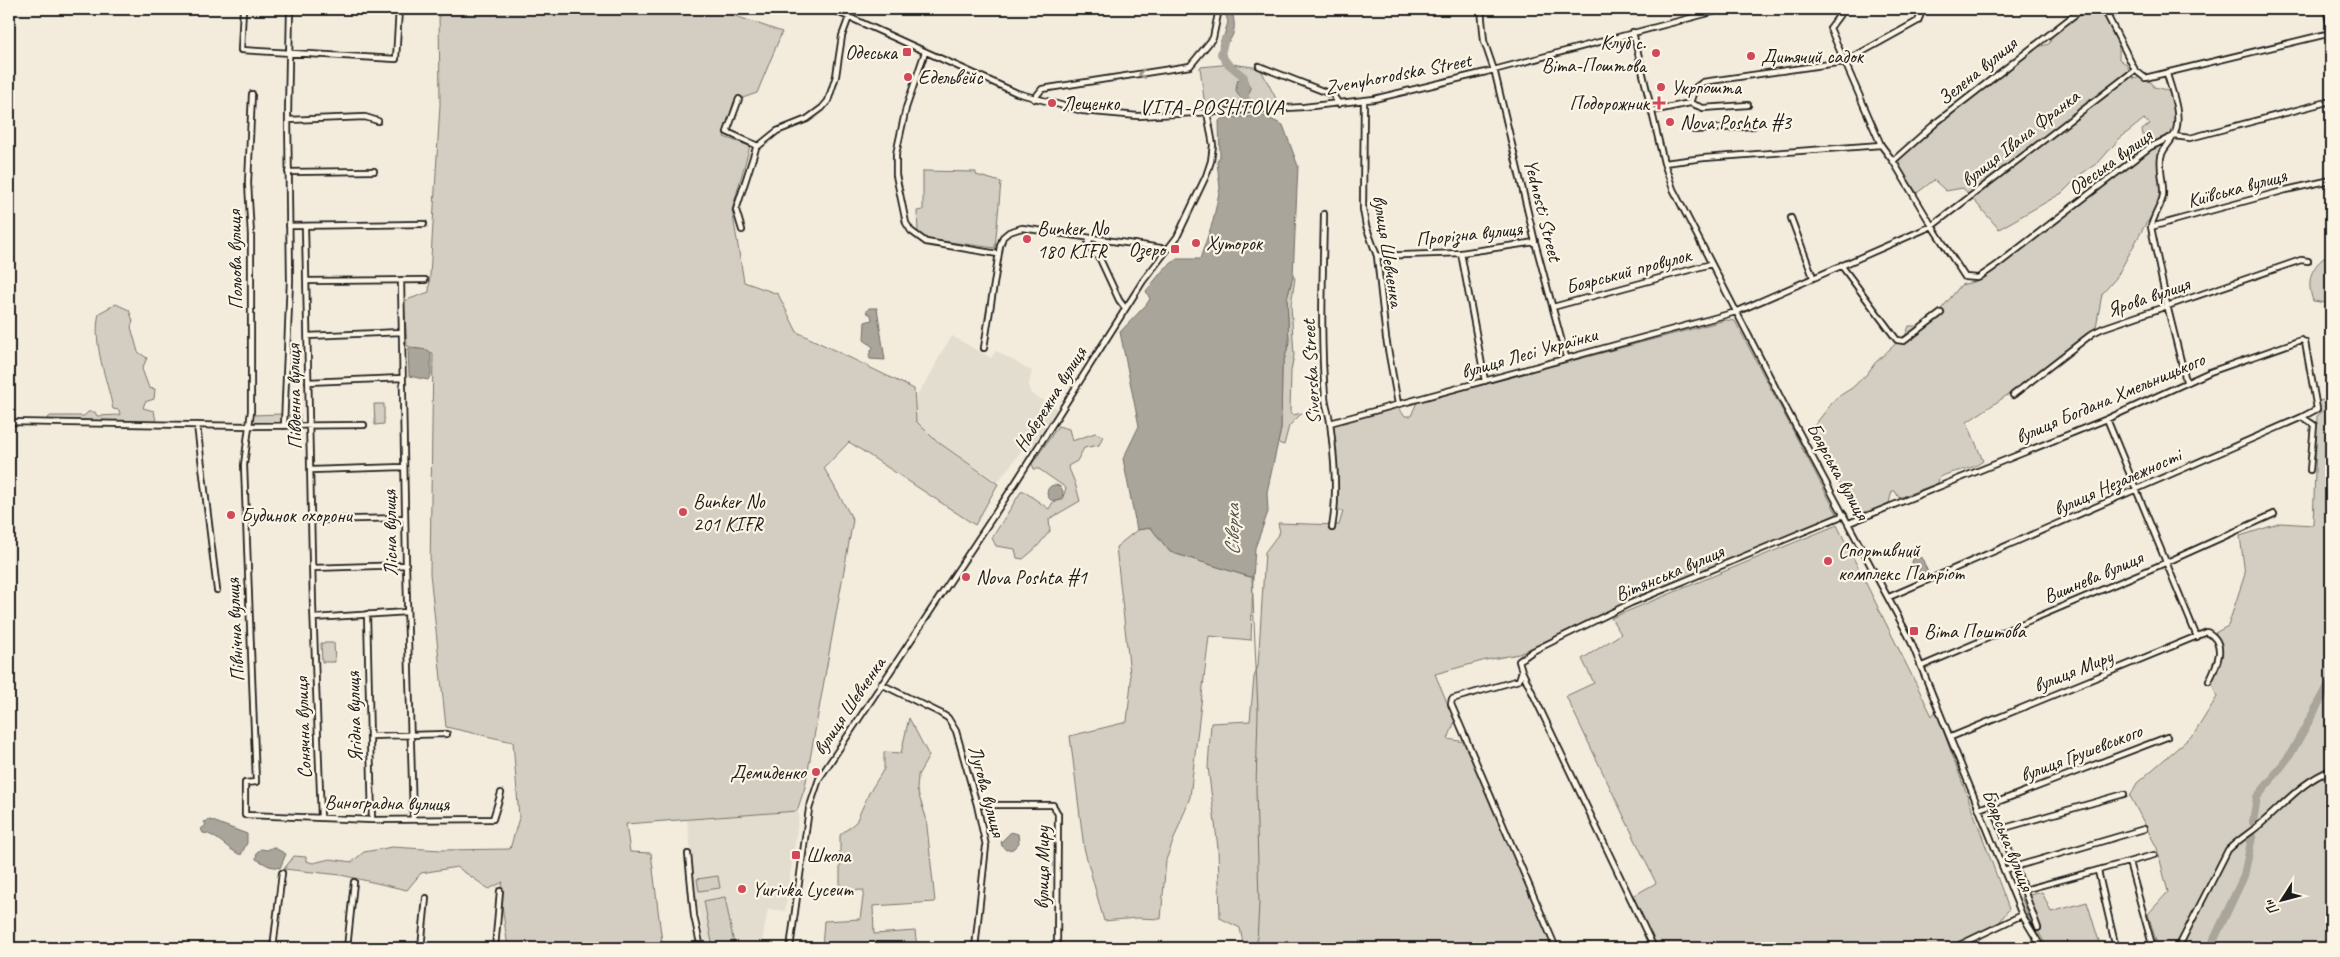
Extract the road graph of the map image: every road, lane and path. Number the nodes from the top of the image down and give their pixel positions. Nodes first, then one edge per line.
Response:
1 (243, 9) edge
2 (290, 9) edge
3 (399, 9) edge
4 (831, 9) edge
5 (1219, 9) edge
6 (1481, 9) edge
7 (1724, 9) edge
8 (1844, 9) edge
9 (1922, 9) edge
10 (2082, 9) edge
11 (2130, 9) edge
12 (2326, 9) edge
13 (2105, 11) edge
14 (849, 17) junction
15 (2331, 31) edge
16 (1632, 32) junction
17 (925, 52) junction
18 (288, 54) junction
19 (1844, 62) junction
20 (1259, 66) dead end
21 (1493, 70) junction
22 (2135, 70) junction
23 (2167, 74) junction
24 (252, 94) dead end
25 (739, 99) dead end
26 (1034, 99) junction
27 (1364, 100) junction
28 (2331, 101) edge
29 (1690, 103) junction
30 (1338, 104) junction
31 (1748, 105) dead end
32 (1652, 111) junction
33 (1208, 112) junction
34 (288, 120) junction
35 (378, 121) dead end
36 (1754, 126) dead end
37 (1694, 130) dead end
38 (2174, 136) junction
39 (1881, 145) junction
40 (758, 146) junction
41 (1893, 161) junction
42 (1664, 163) junction
43 (374, 171) dead end
44 (288, 172) junction
45 (2331, 180) edge
46 (1324, 214) dead end
47 (1791, 218) dead end
48 (424, 224) dead end
49 (289, 226) junction
50 (305, 226) junction
51 (1932, 226) junction
52 (2151, 227) junction
53 (742, 230) dead end
54 (1090, 239) junction
55 (1535, 242) junction
56 (1168, 249) junction
57 (1461, 253) junction
58 (998, 254) junction
59 (1377, 256) junction
60 (2308, 261) dead end
61 (1711, 264) junction
62 (1841, 265) junction
63 (1813, 277) junction
64 (401, 280) junction
65 (425, 280) dead end
66 (307, 281) junction
67 (2167, 305) junction
68 (1553, 307) junction
69 (1125, 308) junction
70 (1736, 312) junction
71 (1941, 313) dead end
72 (402, 332) junction
73 (308, 336) junction
74 (984, 348) dead end
75 (1566, 357) junction
76 (402, 378) junction
77 (1485, 381) junction
78 (308, 382) junction
79 (2186, 382) junction
80 (2013, 395) dead end
81 (1398, 404) junction
82 (2302, 417) junction
83 (2107, 419) junction
84 (9, 422) edge
85 (1330, 423) junction
86 (197, 425) junction
87 (364, 425) dead end
88 (248, 426) junction
89 (284, 426) junction
90 (308, 426) junction
91 (404, 467) junction
92 (311, 470) junction
93 (2310, 470) dead end
94 (2137, 489) junction
95 (1000, 506) joint
96 (2274, 514) dead end
97 (1844, 516) junction
98 (405, 518) junction
99 (312, 520) junction
100 (1849, 523) junction
101 (1332, 528) dead end
102 (2166, 563) junction
103 (406, 565) junction
104 (312, 568) junction
105 (216, 590) dead end
106 (1889, 597) junction
107 (407, 612) junction
108 (366, 614) junction
109 (314, 618) junction
110 (2196, 637) junction
111 (1922, 666) junction
112 (1522, 671) junction
113 (2209, 681) dead end
114 (881, 684) junction
115 (410, 734) junction
116 (447, 734) dead end
117 (370, 736) junction
118 (2166, 736) dead end
119 (1951, 737) junction
120 (2331, 770) edge
121 (501, 793) dead end
122 (2124, 794) dead end
123 (1992, 804) junction
124 (977, 805) junction
125 (1979, 809) junction
126 (253, 816) joint
127 (321, 818) junction
128 (413, 818) junction
129 (372, 820) junction
130 (2001, 829) junction
131 (2144, 830) dead end
132 (688, 854) dead end
133 (2154, 855) dead end
134 (2129, 862) junction
135 (2015, 867) junction
136 (2004, 870) junction
137 (2098, 871) junction
138 (282, 873) dead end
139 (354, 882) dead end
140 (2024, 890) junction
141 (500, 891) dead end
142 (426, 898) dead end
143 (2022, 916) junction
144 (2038, 928) dead end
145 (273, 948) edge
146 (347, 948) edge
147 (421, 948) edge
148 (494, 948) edge
149 (701, 948) edge
150 (790, 948) edge
151 (975, 948) edge
152 (1056, 948) edge
153 (1556, 948) edge
154 (1654, 948) edge
155 (1953, 948) edge
156 (2042, 948) edge
157 (2116, 948) edge
158 (2140, 948) edge
159 (2178, 948) edge

1 - 18 street
2 - 18 street, Південна вулиця
3 - 18 street
4 - 14 street, Zvenyhorodska Street
5 -> 26 street
6 - 21 street, Yednosti Street
7 - 16 street, Zvenyhorodska Street
8 - 19 street
9 - 19 street
10 - 41 street, Зелена вулиця
11 - 13 street
12 - 15 street
13 - 22 street
14 - 17 street, Zvenyhorodska Street
14 - 40 street
15 - 23 street
16 - 21 street, Zvenyhorodska Street
16 - 32 street, Боярська вулиця
17 - 26 street, Zvenyhorodska Street
17 - 58 street
18 - 34 street, Південна вулиця
19 - 29 street
19 - 39 street
20 - 30 street
21 - 27 street, Zvenyhorodska Street
21 - 55 street, Yednosti Street
22 - 23 street
22 - 51 street, вулиця Івана Франка
23 - 38 street
24 - 88 street, Польова вулиця
25 - 40 street
26 - 33 street, Zvenyhorodska Street
27 - 30 street, Zvenyhorodska Street
27 - 59 street, вулиця Шевченка
28 - 38 street, Одеська вулиця
29 - 31 street
29 - 32 street
30 - 33 street, Zvenyhorodska Street
32 - 42 street, Боярська вулиця
33 - 56 street, Набережна вулиця
34 - 35 street
34 - 44 street, Південна вулиця
36 - 37 street
38 - 51 street, Одеська вулиця
38 - 52 street
39 - 41 street
39 - 42 street
40 - 53 street
41 - 51 street
42 - 61 street, Боярська вулиця
43 - 44 street
44 - 49 street, Південна вулиця
45 - 52 street, Київська вулиця
46 - 85 street, Siverska Street
47 - 63 street
48 - 50 street
49 - 50 street
49 - 89 street, Південна вулиця
50 - 66 street, Південна вулиця
51 - 62 street, вулиця Івана Франка
52 - 67 street
54 - 56 street
54 - 58 street
54 - 69 street
55 - 57 street, Прорізна вулиця
55 - 68 street, Yednosti Street
56 - 69 street, Набережна вулиця
57 - 59 street, Прорізна вулиця
57 - 77 street
58 - 74 street
59 - 81 street, вулиця Шевченка
60 - 67 street, Ярова вулиця
61 - 68 street, Боярський провулок
61 - 70 street, Боярська вулиця
62 - 63 street, вулиця Івана Франка
62 - 71 street
63 - 70 street, вулиця Івана Франка
64 - 65 street
64 - 66 street
64 - 72 street, Лісна вулиця
66 - 73 street, Південна вулиця
67 - 79 street
67 - 80 street, Ярова вулиця
68 - 75 street, Yednosti Street
69 - 95 street, Набережна вулиця
70 - 75 street, вулиця Лесі Українки
70 - 97 street, Боярська вулиця
72 - 73 street
72 - 76 street, Лісна вулиця
73 - 78 street, Південна вулиця
75 - 77 street, вулиця Лесі Українки
76 - 78 street
76 - 91 street, Лісна вулиця
77 - 81 street, вулиця Лесі Українки
78 - 90 street, Південна вулиця
79 - 82 street, вулиця Богдана Хмельницького
79 - 83 street, вулиця Богдана Хмельницького
81 - 85 street, вулиця Лесі Українки
82 - 93 street
82 - 94 street, вулиця Незалежності
83 - 94 street
83 - 100 street, вулиця Богдана Хмельницького
84 - 86 street
85 - 101 street, Siverska Street
86 - 88 street
86 - 105 street
87 - 90 street
88 - 89 street
88 - 126 street, Північна вулиця
89 - 90 street
90 - 92 street, Південна вулиця
91 - 92 street
91 - 98 street, Лісна вулиця
92 - 99 street, Південна вулиця
94 - 102 street
94 - 106 street, вулиця Незалежності
95 - 114 street, вулиця Шевченка
96 - 102 street, Вишнева вулиця
97 - 100 street, Боярська вулиця
97 - 112 street, Вітянська вулиця
98 - 99 street
98 - 103 street, Лісна вулиця
99 - 104 street, Південна вулиця
100 - 106 street, Боярська вулиця
102 - 110 street
102 - 111 street, Вишнева вулиця
103 - 104 street
103 - 107 street, Лісна вулиця
104 - 109 street, Південна вулиця
106 - 111 street, Боярська вулиця
107 - 108 street
107 - 115 street, Лісна вулиця
108 - 109 street
108 - 117 street, Ягідна вулиця
109 - 127 street, Сонячна вулиця
110 - 113 street, вулиця Миру
110 - 119 street, вулиця Миру
111 - 119 street, Боярська вулиця
112 - 153 street, Вітянська вулиця
112 - 154 street
114 - 124 street, Лугова вулиця
114 - 150 street, вулиця Шевченка
115 - 116 street
115 - 117 street
115 - 128 street, Лісна вулиця
117 - 129 street, Ягідна вулиця
118 - 123 street, вулиця Грушевського
119 - 125 street, Боярська вулиця
120 - 159 street
121 - 128 street, Виноградна вулиця
122 - 130 street
123 - 125 street, вулиця Грушевського
123 - 130 street
124 - 151 street, Лугова вулиця
124 - 152 street, вулиця Миру
125 - 136 street, Боярська вулиця
126 - 127 street, Виноградна вулиця
127 - 129 street, Виноградна вулиця
128 - 129 street, Виноградна вулиця
130 - 135 street
131 - 135 street
132 - 149 street
133 - 134 street
134 - 137 street
134 - 158 street
135 - 136 street
135 - 140 street
136 - 143 street, Боярська вулиця
137 - 140 street
137 - 157 street
138 - 145 street
139 - 146 street
140 - 144 street
141 - 148 street
142 - 147 street
143 - 155 street
143 - 156 street, Боярська вулиця

